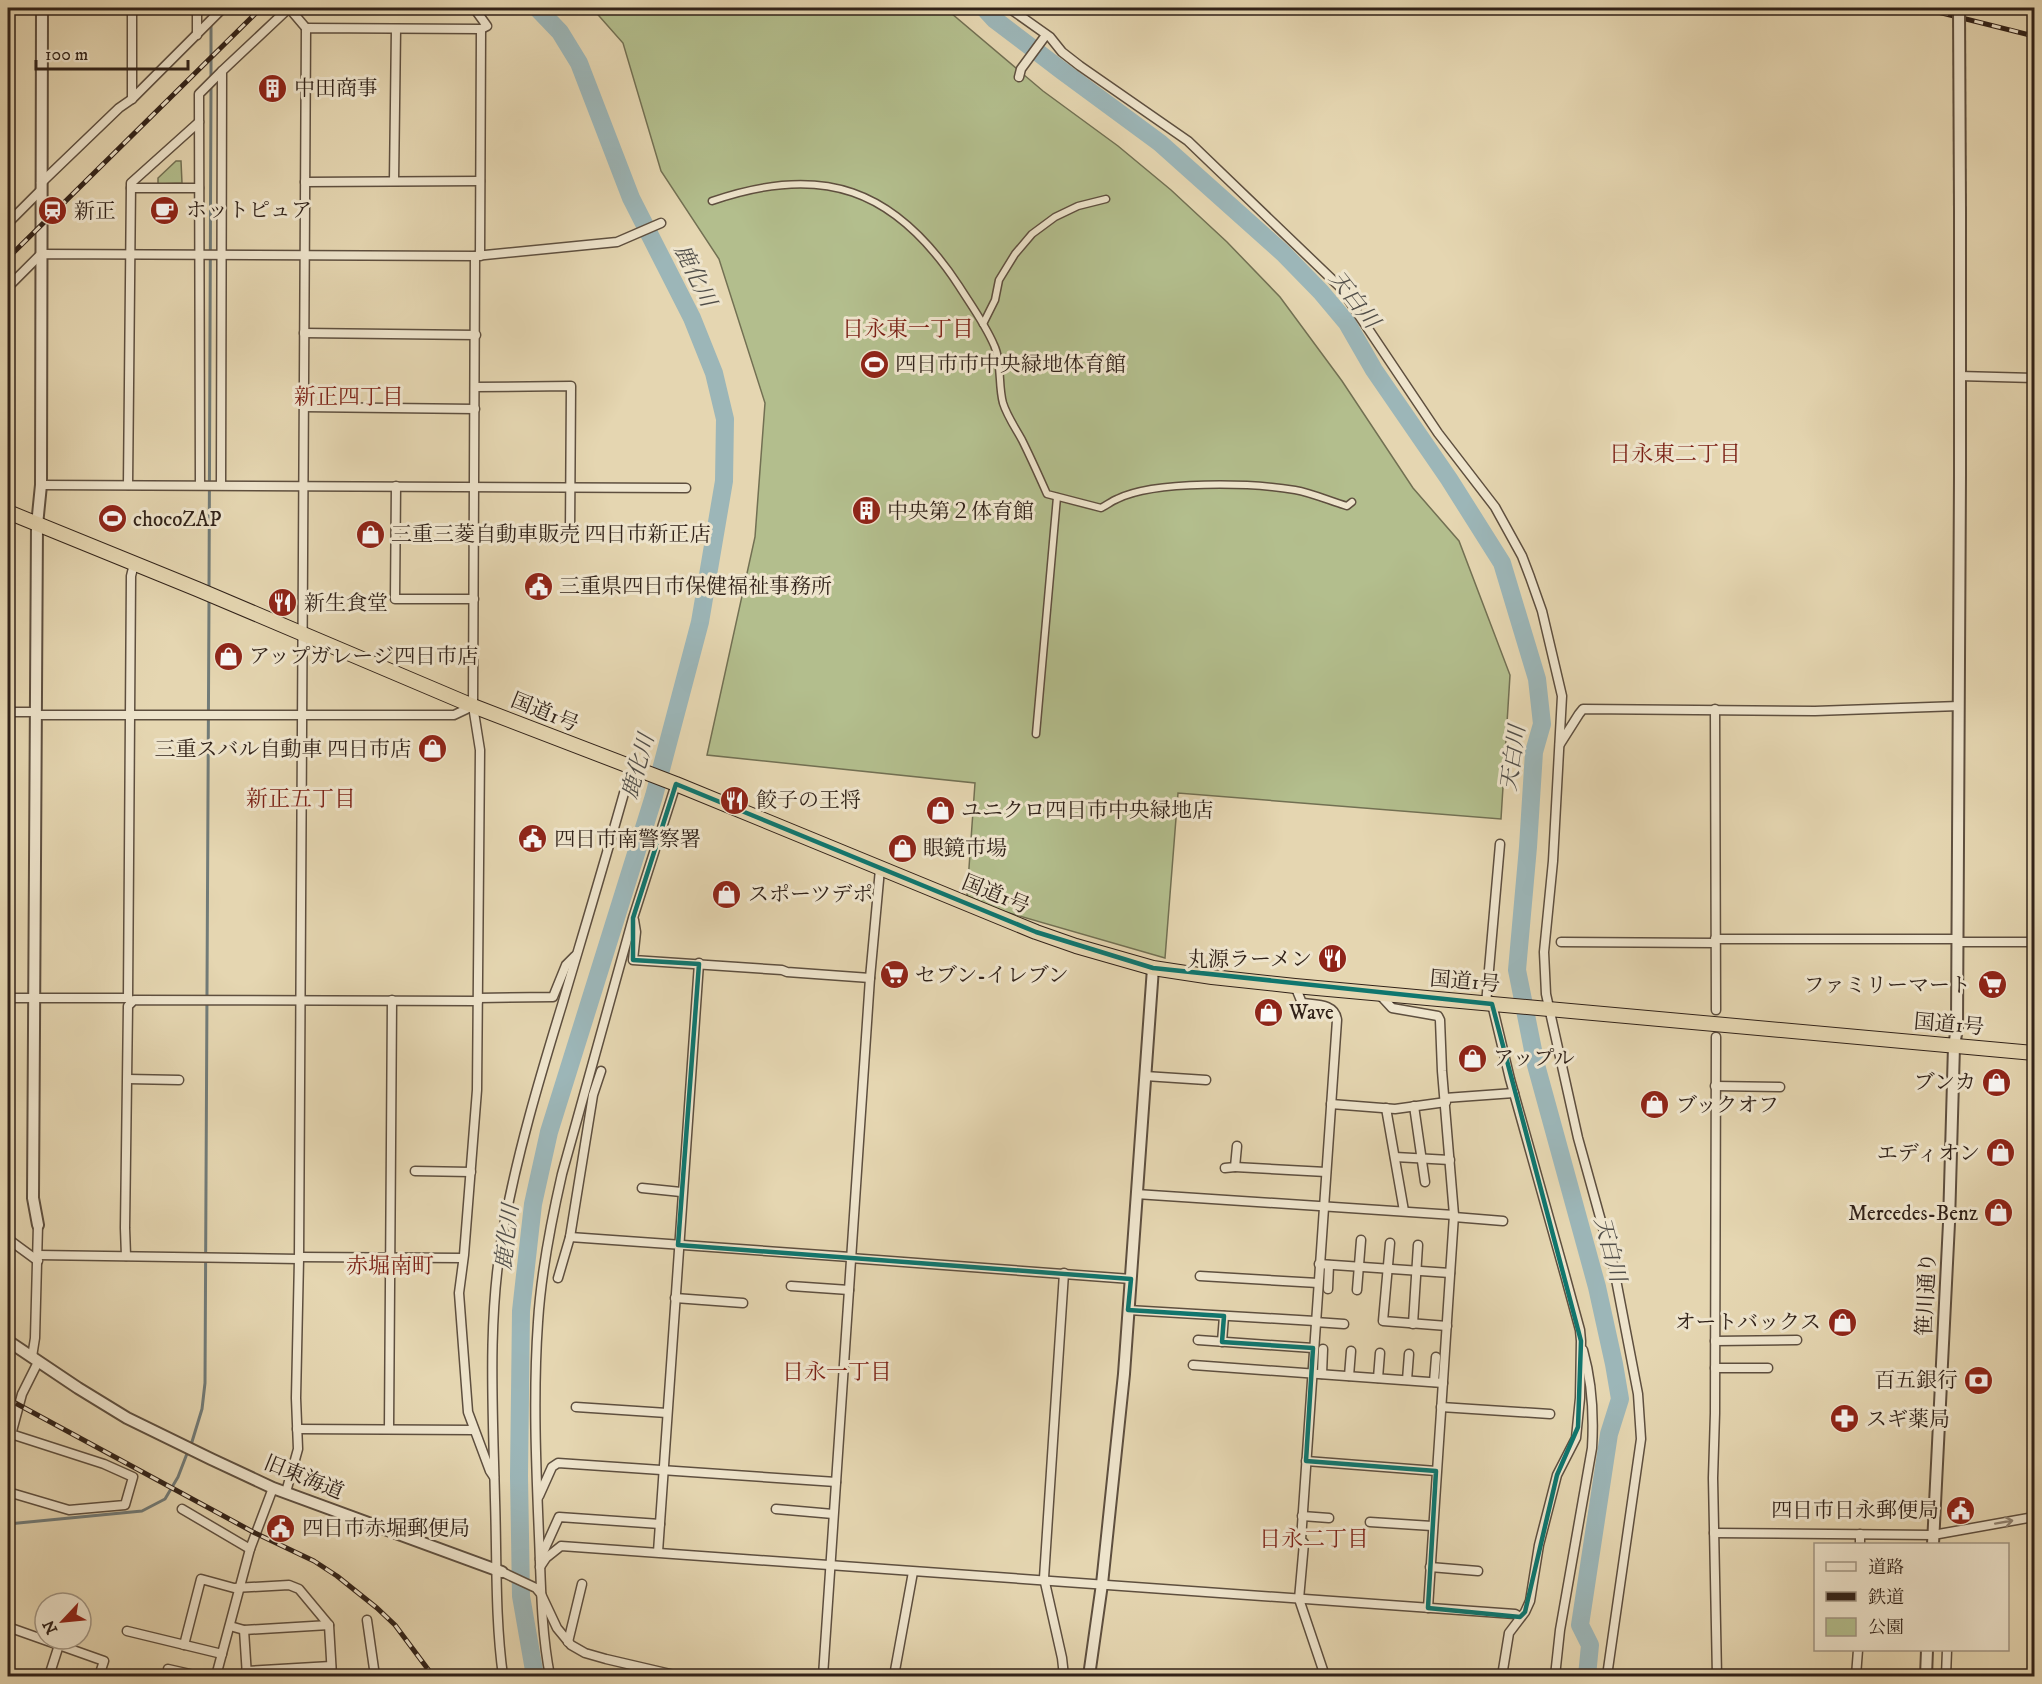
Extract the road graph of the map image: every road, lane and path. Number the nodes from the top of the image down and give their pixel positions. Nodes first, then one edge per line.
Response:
1 (42, 8) edge
2 (132, 8) edge
3 (197, 8) edge
4 (223, 8) edge
5 (289, 8) edge
6 (474, 8) edge
7 (1009, 8) edge
8 (1959, 8) edge
9 (306, 28) junction
10 (396, 29) junction
11 (481, 29) junction
12 (200, 31) junction
13 (1045, 37) junction
14 (221, 72) junction
15 (1020, 73) dead end
16 (132, 99) junction
17 (199, 122) junction
18 (394, 181) junction
19 (305, 182) junction
20 (480, 182) junction
21 (41, 186) junction
22 (131, 188) junction
23 (200, 188) junction
24 (1106, 199) dead end
25 (712, 201) dead end
26 (8, 223) edge
27 (661, 223) dead end
28 (40, 254) junction
29 (129, 255) junction
30 (202, 255) junction
31 (219, 255) junction
32 (304, 256) junction
33 (478, 256) junction
34 (8, 287) edge
35 (983, 324) junction
36 (304, 333) junction
37 (476, 335) junction
38 (1959, 376) junction
39 (2034, 378) edge
40 (475, 387) junction
41 (303, 407) junction
42 (475, 409) junction
43 (41, 485) junction
44 (128, 485) junction
45 (201, 485) junction
46 (219, 485) junction
47 (303, 485) junction
48 (396, 486) junction
49 (473, 486) junction
50 (569, 487) junction
51 (686, 488) dead end
52 (1057, 497) junction
53 (1352, 502) dead end
54 (8, 512) edge
55 (37, 525) junction
56 (570, 533) dead end
57 (134, 564) junction
58 (474, 599) junction
59 (304, 634) junction
60 (473, 706) junction
61 (1959, 706) junction
62 (1715, 709) junction
63 (8, 712) edge
64 (35, 714) junction
65 (129, 714) junction
66 (303, 715) junction
67 (1036, 734) dead end
68 (1560, 744) junction
69 (631, 768) junction
70 (674, 784) junction
71 (1500, 844) dead end
72 (880, 869) junction
73 (633, 918) junction
74 (1715, 941) junction
75 (1957, 941) junction
76 (1561, 942) dead end
77 (2034, 942) edge
78 (577, 954) junction
79 (699, 963) junction
80 (1153, 968) junction
81 (870, 978) junction
82 (1295, 987) junction
83 (1380, 995) junction
84 (8, 998) edge
85 (33, 998) junction
86 (478, 999) junction
87 (130, 1000) junction
88 (301, 1000) junction
89 (392, 1000) junction
90 (1489, 1004) junction
91 (1716, 1010) dead end
92 (1550, 1011) junction
93 (1716, 1037) dead end
94 (1954, 1046) junction
95 (2034, 1053) edge
96 (600, 1071) dead end
97 (1145, 1076) junction
98 (128, 1079) junction
99 (179, 1080) dead end
100 (1206, 1080) dead end
101 (1715, 1086) junction
102 (1780, 1087) dead end
103 (1515, 1094) junction
104 (1445, 1100) junction
105 (1331, 1104) junction
106 (1414, 1106) junction
107 (1386, 1108) junction
108 (1237, 1146) dead end
109 (1395, 1157) junction
110 (1421, 1158) junction
111 (1450, 1160) junction
112 (1235, 1167) junction
113 (1225, 1168) dead end
114 (415, 1171) dead end
115 (471, 1172) junction
116 (1326, 1172) junction
117 (1425, 1182) dead end
118 (642, 1188) dead end
119 (681, 1192) junction
120 (1136, 1194) junction
121 (1323, 1205) junction
122 (1404, 1211) junction
123 (1454, 1216) junction
124 (1503, 1221) dead end
125 (38, 1225) joint
126 (570, 1237) junction
127 (8, 1239) edge
128 (1361, 1240) dead end
129 (1390, 1243) dead end
130 (678, 1245) junction
131 (1418, 1245) dead end
132 (126, 1256) junction
133 (38, 1258) junction
134 (299, 1258) junction
135 (391, 1258) junction
136 (463, 1258) junction
137 (850, 1258) junction
138 (1319, 1264) junction
139 (1329, 1265) junction
140 (1359, 1267) junction
141 (1388, 1269) junction
142 (1417, 1271) junction
143 (1065, 1273) junction
144 (1450, 1273) junction
145 (1200, 1276) dead end
146 (558, 1278) dead end
147 (1131, 1279) junction
148 (1318, 1283) junction
149 (791, 1286) dead end
150 (1328, 1289) dead end
151 (849, 1290) junction
152 (1357, 1290) dead end
153 (675, 1298) junction
154 (743, 1303) dead end
155 (1128, 1310) junction
156 (1224, 1316) junction
157 (1315, 1322) junction
158 (1344, 1324) dead end
159 (1413, 1324) junction
160 (1447, 1326) junction
161 (1198, 1340) dead end
162 (1797, 1340) dead end
163 (8, 1341) edge
164 (1581, 1341) junction
165 (1715, 1341) junction
166 (1222, 1342) junction
167 (1318, 1348) junction
168 (1351, 1351) dead end
169 (1380, 1353) dead end
170 (1409, 1354) dead end
171 (1436, 1357) dead end
172 (35, 1359) junction
173 (1193, 1365) dead end
174 (1715, 1368) junction
175 (1768, 1368) dead end
176 (1312, 1373) junction
177 (1322, 1374) junction
178 (1349, 1376) junction
179 (1378, 1378) junction
180 (1407, 1380) junction
181 (1439, 1383) junction
182 (576, 1407) dead end
183 (1441, 1407) junction
184 (667, 1413) junction
185 (1550, 1414) dead end
186 (389, 1429) junction
187 (297, 1430) junction
188 (474, 1431) junction
189 (11, 1434) junction
190 (8, 1446) edge
191 (1306, 1461) junction
192 (663, 1469) junction
193 (1436, 1471) junction
194 (494, 1477) junction
195 (836, 1482) junction
196 (273, 1488) junction
197 (8, 1492) edge
198 (286, 1492) junction
199 (537, 1500) junction
200 (182, 1509) dead end
201 (776, 1509) dead end
202 (833, 1514) junction
203 (1302, 1516) junction
204 (2034, 1517) edge
205 (1329, 1518) dead end
206 (1370, 1522) dead end
207 (660, 1524) junction
208 (1432, 1526) junction
209 (1714, 1533) junction
210 (1860, 1534) junction
211 (1933, 1540) edge
212 (1860, 1543) edge
213 (250, 1549) junction
214 (658, 1552) junction
215 (540, 1563) junction
216 (830, 1565) junction
217 (1430, 1567) junction
218 (499, 1571) junction
219 (1478, 1571) dead end
220 (913, 1572) junction
221 (1045, 1580) junction
222 (582, 1584) dead end
223 (1102, 1584) junction
224 (240, 1588) junction
225 (539, 1591) junction
226 (1299, 1599) junction
227 (1428, 1608) junction
228 (1520, 1617) junction
229 (366, 1620) dead end
230 (329, 1625) junction
231 (230, 1626) junction
232 (8, 1627) edge
233 (244, 1630) junction
234 (128, 1631) dead end
235 (33, 1636) edge
236 (568, 1642) junction
237 (184, 1645) junction
238 (57, 1651) edge
239 (76, 1651) edge
240 (1858, 1651) edge
241 (1927, 1651) edge
242 (1947, 1651) edge
243 (222, 1654) junction
244 (331, 1666) junction
245 (168, 1669) dead end
246 (246, 1674) edge
247 (50, 1677) edge
248 (99, 1677) edge
249 (199, 1677) edge
250 (216, 1677) edge
251 (332, 1677) edge
252 (375, 1677) edge
253 (503, 1677) edge
254 (550, 1677) edge
255 (679, 1677) edge
256 (823, 1677) edge
257 (894, 1677) edge
258 (1064, 1677) edge
259 (1089, 1677) edge
260 (1325, 1677) edge
261 (1502, 1677) edge
262 (1555, 1677) edge
263 (1607, 1677) edge
264 (1717, 1677) edge
265 (1856, 1677) edge
266 (1926, 1677) edge
267 (1946, 1677) edge

1 - 21 street
2 - 16 street
3 - 12 street
4 - 12 street
5 - 9 street
5 - 14 street
6 - 11 street
7 - 13 street
8 - 38 street, 笹川通り, bridge
9 - 10 street
9 - 19 street
10 - 11 street
10 - 18 street
11 - 20 street
12 - 16 street
13 - 15 street
13 - 68 street
14 - 17 street
14 - 31 street
16 - 21 street
17 - 22 street
17 - 23 street
18 - 19 street
18 - 20 street
19 - 32 street
20 - 33 street
21 - 26 street
21 - 28 street
22 - 23 street
22 - 29 street
23 - 30 street
24 - 35 street
25 - 35 street
27 - 33 street
28 - 29 street
28 - 34 street
28 - 43 street
29 - 30 street
29 - 44 street
30 - 31 street
30 - 45 street
31 - 32 street
31 - 46 street
32 - 33 street
32 - 36 street
33 - 37 street
35 - 52 street
36 - 37 street
36 - 41 street
37 - 40 street
38 - 39 street
38 - 61 street, 笹川通り
40 - 42 street
40 - 50 street
41 - 42 street
41 - 47 street
42 - 49 street
43 - 44 street
43 - 55 street
44 - 45 street
45 - 46 street
46 - 47 street
47 - 48 street
47 - 59 street
48 - 49 street
48 - 58 street
49 - 50 street
49 - 58 street
50 - 51 street
50 - 56 street
52 - 53 street
52 - 67 street
54 - 55 highway, 国道1号
55 - 57 highway, 国道1号
55 - 64 street
57 - 59 highway, 国道1号
57 - 65 street
58 - 60 street
59 - 60 highway, 国道1号
59 - 66 street
60 - 66 street
60 - 69 highway, 国道1号
60 - 86 street
61 - 62 street
61 - 75 street, 笹川通り
62 - 68 street
62 - 74 street
63 - 64 street
64 - 65 street
64 - 85 street
65 - 66 street
65 - 87 street
66 - 88 street
68 - 92 street
69 - 70 highway, 国道1号
69 - 78 street
70 - 72 highway, 国道1号
70 - 73 street
71 - 90 street
72 - 80 highway, 国道1号
72 - 81 street
73 - 79 street
73 - 199 street
74 - 75 street
74 - 76 street
74 - 91 street
75 - 77 street
75 - 94 street, 笹川通り
78 - 86 street
78 - 194 street
79 - 81 street
79 - 119 street
80 - 82 highway, 国道1号
80 - 97 street
81 - 137 street
82 - 83 highway, 国道1号
82 - 105 street
83 - 90 highway, 国道1号
83 - 104 street
84 - 85 street
85 - 87 street
85 - 125 street
86 - 89 street
86 - 115 street
87 - 88 street
87 - 98 street
88 - 89 street
88 - 134 street
89 - 135 street
90 - 92 highway, 国道1号
90 - 103 street
92 - 94 highway, 国道1号
92 - 263 street
93 - 101 street
94 - 95 highway, 国道1号
94 - 211 street, 笹川通り
96 - 126 street
97 - 100 street
97 - 120 street
98 - 99 street
98 - 132 street
101 - 102 street
101 - 165 street
103 - 104 street
103 - 164 street
104 - 106 street
104 - 111 street
105 - 107 street
105 - 116 street
106 - 107 street
106 - 110 street
107 - 109 street
108 - 112 street
109 - 110 street
109 - 122 street
110 - 111 street
110 - 117 street
111 - 123 street
112 - 113 street
112 - 116 street
114 - 115 street
115 - 136 street
116 - 121 street
118 - 119 street
119 - 130 street
120 - 121 street
120 - 147 street
121 - 122 street
121 - 138 street
122 - 123 street
123 - 124 street
123 - 144 street
125 - 133 street
126 - 130 street
126 - 146 street
127 - 133 street
128 - 140 street
129 - 141 street
130 - 137 street
130 - 153 street
131 - 142 street
132 - 133 street
132 - 134 street
133 - 172 street
134 - 135 street
134 - 187 street
135 - 136 street
135 - 186 street
136 - 188 street
137 - 143 street
137 - 151 street
138 - 139 street
138 - 148 street
139 - 140 street
139 - 150 street
140 - 141 street
140 - 152 street
141 - 142 street
141 - 159 street
142 - 144 street
142 - 159 street
143 - 147 street
143 - 221 street
144 - 160 street
145 - 148 street
147 - 155 street
148 - 157 street
149 - 151 street
151 - 195 street
153 - 154 street
153 - 184 street
155 - 156 street
155 - 223 street
156 - 157 street
156 - 166 street
157 - 158 street
157 - 167 street
159 - 160 street
160 - 181 street
161 - 166 street
162 - 165 street
163 - 172 street, 旧東海道
164 - 228 street
164 - 262 street
165 - 174 street
166 - 167 street
167 - 176 street
167 - 177 street
168 - 178 street
169 - 179 street
170 - 180 street
171 - 181 street
172 - 189 street
172 - 196 street, 旧東海道
173 - 176 street
174 - 175 street
174 - 209 street
176 - 177 street
176 - 191 street
177 - 178 street
178 - 179 street
179 - 180 street
180 - 181 street
181 - 183 street
182 - 184 street
183 - 185 street
183 - 193 street
184 - 192 street
186 - 187 street
186 - 188 street
187 - 198 street
188 - 194 street
189 - 190 street
189 - 197 street
191 - 193 street
191 - 203 street
192 - 195 street
192 - 199 street
192 - 207 street
193 - 208 street
194 - 218 street
195 - 202 street
196 - 198 street, 旧東海道
196 - 213 street
198 - 218 street, 旧東海道
199 - 215 street
200 - 213 street
201 - 202 street
202 - 216 street
203 - 205 street
203 - 226 street
211 -> 204 street
206 - 208 street
207 - 214 street
207 - 215 street
208 - 217 street
209 - 210 street
209 - 264 street
210 - 211 street
210 - 212 street
213 - 224 street
214 - 215 street
214 - 216 street
215 - 225 street
216 - 220 street
216 - 256 street
217 - 219 street
217 - 227 street
218 - 225 street, 旧東海道
218 - 253 street
220 - 221 street
220 - 257 street
221 - 223 street
221 - 258 street
222 - 236 street
223 - 226 street
223 - 259 street
224 - 230 street
224 - 231 street
224 - 237 street
225 - 236 street
225 - 254 street
226 - 227 street
226 - 260 street
227 - 228 street
228 - 261 street
229 - 252 street
230 - 233 street
230 - 244 street
231 - 233 street
231 - 243 street
232 - 235 street
233 - 246 street
234 - 237 street
236 - 255 street
237 - 243 street
238 - 247 street
239 - 248 street
240 - 265 street
241 - 266 street
242 - 267 street
243 - 250 street
244 - 246 street
244 - 251 street
245 - 249 street

